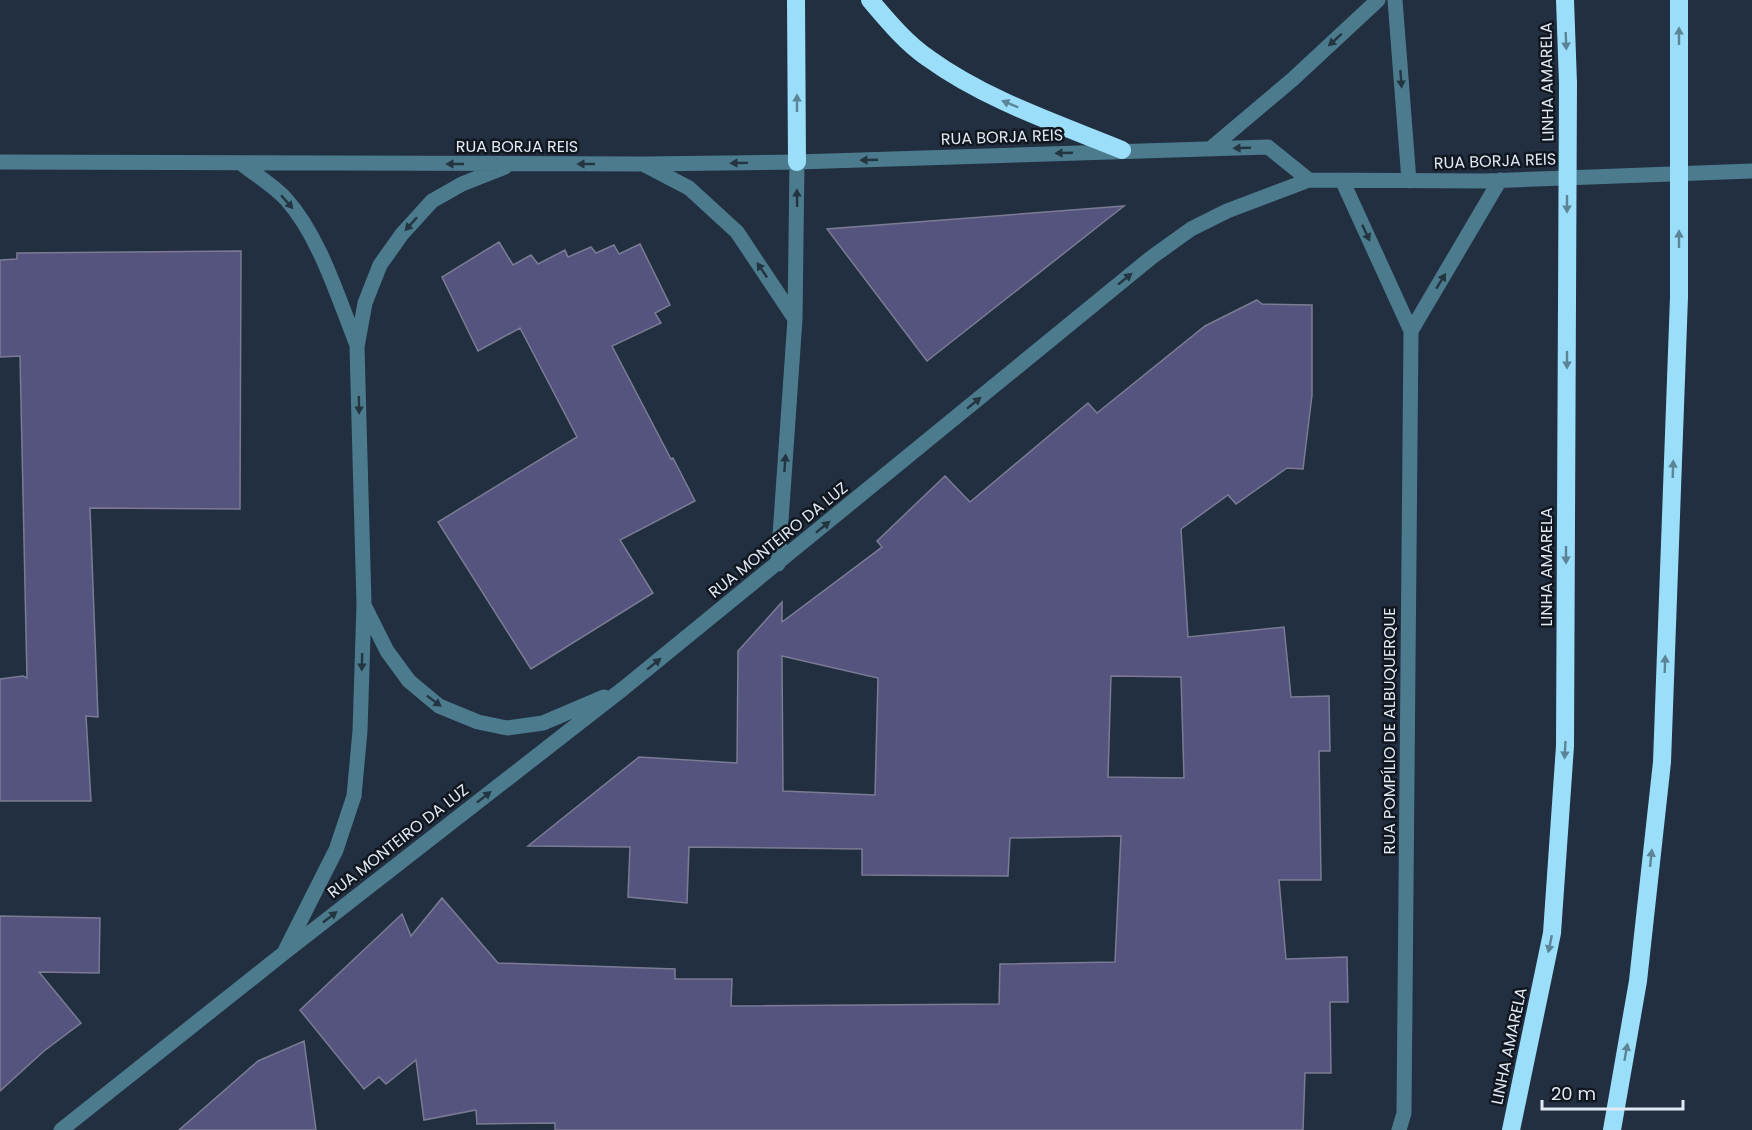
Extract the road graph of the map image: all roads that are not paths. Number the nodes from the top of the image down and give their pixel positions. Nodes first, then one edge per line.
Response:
1 (796, 0) edge
2 (870, 0) edge
3 (1378, 0) edge
4 (1395, 0) edge
5 (1565, 0) edge
6 (1679, 0) edge
7 (1210, 149) junction
8 (1122, 150) junction
9 (0, 162) edge
10 (797, 162) junction
11 (242, 164) junction
12 (514, 164) junction
13 (645, 164) junction
14 (1752, 171) edge
15 (1309, 180) junction
16 (1342, 180) junction
17 (1500, 180) junction
18 (1409, 182) junction
19 (795, 319) junction
20 (1411, 331) junction
21 (357, 347) junction
22 (778, 564) junction
23 (364, 604) junction
24 (624, 688) junction
25 (284, 953) junction
26 (63, 1129) edge
27 (1399, 1130) edge
28 (1511, 1130) edge
29 (1612, 1130) edge

10 -> 1 highway
8 -> 2 highway
3 -> 7 street
4 -> 18 street
5 -> 28 highway, LINHA AMARELA, bridge
29 -> 6 highway, bridge
7 - 8 street, RUA BORJA REIS
15 -> 7 street, RUA BORJA REIS
8 -> 10 street, RUA BORJA REIS
9 - 11 street, RUA BORJA REIS
10 -> 13 street, RUA BORJA REIS
19 -> 10 street
12 -> 11 street, RUA BORJA REIS
11 -> 21 street
13 -> 12 street, RUA BORJA REIS
12 -> 21 street, RUA MONTEIRO DA LUZ
19 -> 13 street
14 - 17 street, RUA BORJA REIS
15 - 16 street, RUA BORJA REIS
22 -> 15 street, RUA MONTEIRO DA LUZ
16 - 18 street, RUA BORJA REIS
16 -> 20 street, RUA POMPÍLIO DE ALBUQUERQUE
17 - 18 street, RUA BORJA REIS
20 -> 17 street
22 -> 19 street
20 - 27 street, RUA POMPÍLIO DE ALBUQUERQUE
21 -> 23 street, RUA MONTEIRO DA LUZ
24 -> 22 street, RUA MONTEIRO DA LUZ
23 -> 24 street
23 -> 25 street, RUA MONTEIRO DA LUZ
25 -> 24 street, RUA MONTEIRO DA LUZ
25 - 26 street, RUA MONTEIRO DA LUZ

